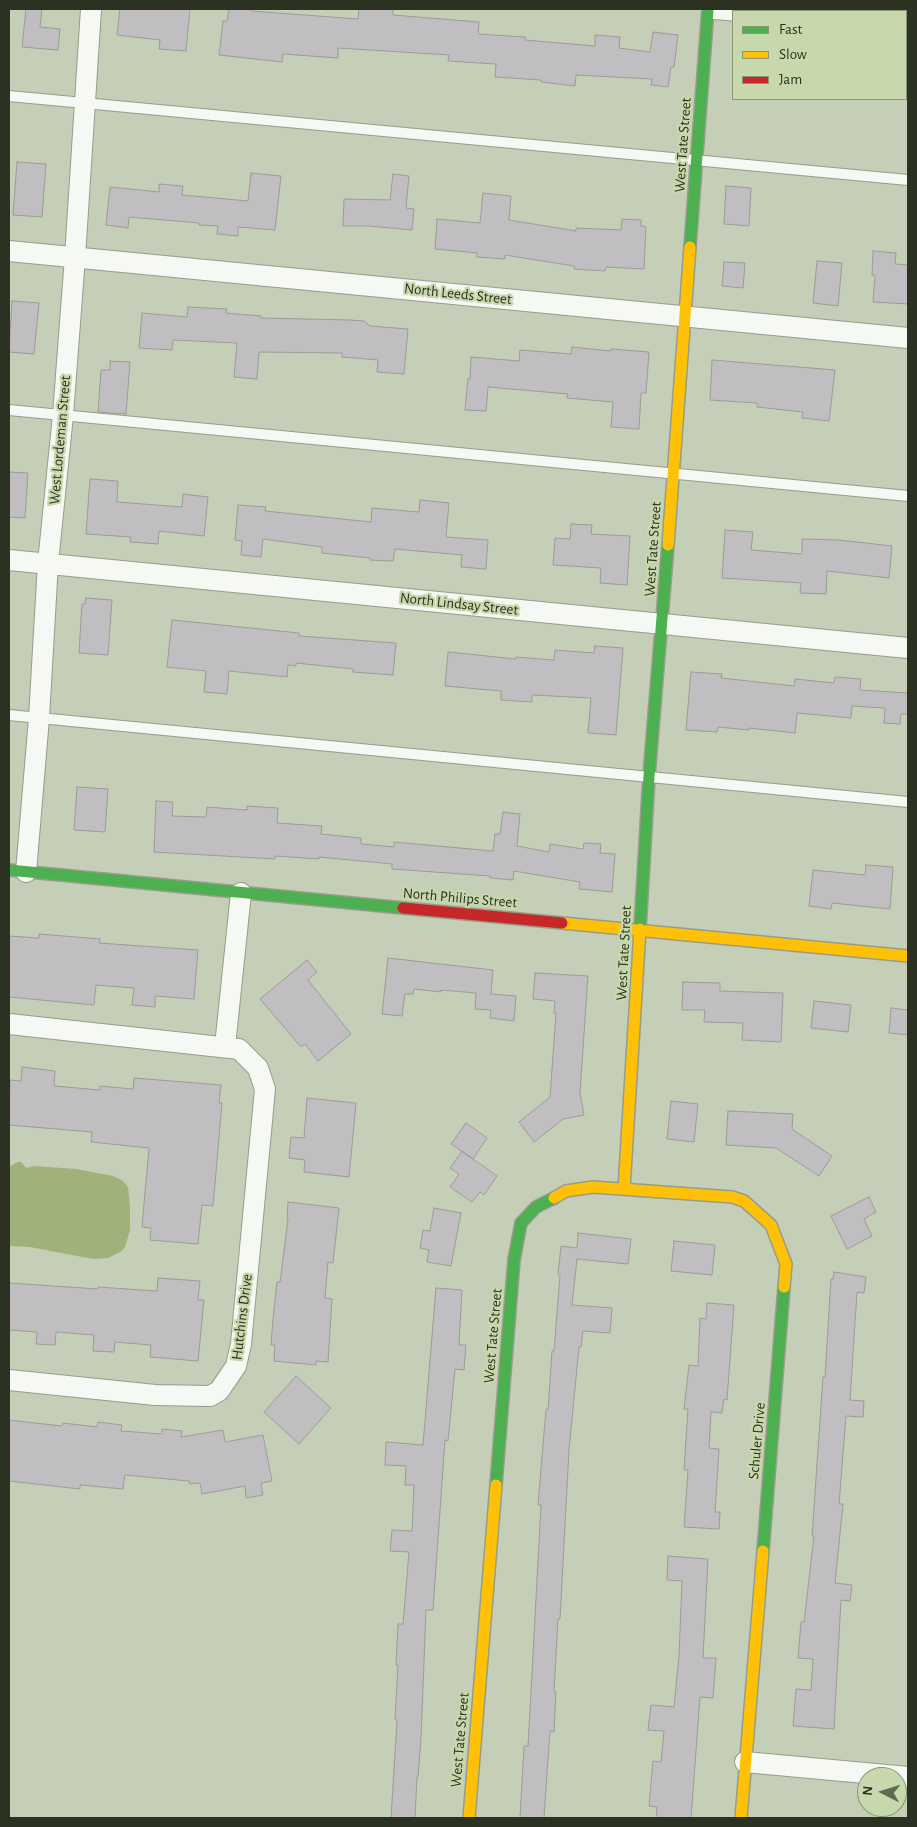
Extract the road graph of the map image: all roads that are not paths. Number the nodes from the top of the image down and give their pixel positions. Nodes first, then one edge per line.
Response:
1 (91, 9) edge
2 (708, 9) edge
3 (714, 9) edge
4 (732, 10) edge
5 (9, 96) edge
6 (86, 103) junction
7 (696, 162) junction
8 (908, 180) edge
9 (9, 251) edge
10 (75, 258) junction
11 (685, 316) junction
12 (908, 338) edge
13 (9, 410) edge
14 (63, 415) junction
15 (673, 473) junction
16 (908, 496) edge
17 (9, 560) edge
18 (48, 563) junction
19 (662, 624) junction
20 (908, 648) edge
21 (9, 715) edge
22 (39, 718) junction
23 (649, 776) junction
24 (908, 802) edge
25 (17, 871) edge
26 (241, 893) junction
27 (640, 930) junction
28 (908, 956) edge
29 (9, 1024) edge
30 (225, 1046) junction
31 (624, 1188) junction
32 (9, 1380) edge
33 (745, 1762) junction
34 (908, 1777) edge
35 (469, 1818) edge
36 (741, 1818) edge

1 - 6 street, West Lordeman Street
2 - 7 street, West Tate Street
3 - 4 street
5 - 6 lane
6 - 7 lane
6 - 10 street, West Lordeman Street
7 - 8 lane
7 - 11 street, West Tate Street
9 - 10 street, North Leeds Street
10 - 11 street, North Leeds Street
10 - 14 street, West Lordeman Street
11 - 12 street, North Leeds Street
11 - 15 street, West Tate Street
13 - 14 lane
14 - 15 lane
14 - 18 street, West Lordeman Street
15 - 16 lane
15 - 19 street, West Tate Street
17 - 18 street, North Lindsay Street
18 - 19 street, North Lindsay Street
18 - 22 street, West Lordeman Street
19 - 20 street, North Lindsay Street
19 - 23 street, West Tate Street
21 - 22 lane
22 - 23 lane
22 - 25 street, West Lordeman Street
23 - 24 lane
23 - 27 street, West Tate Street
25 - 26 street, North Philips Street
26 - 27 street, North Philips Street
26 - 30 street
27 - 28 street, North Philips Street
27 - 31 street, West Tate Street
29 - 30 street, Hutchins Drive
30 - 32 street, Hutchins Drive
31 - 33 street, Schuler Drive
31 - 35 street, West Tate Street
33 - 34 street
33 - 36 street, Schuler Drive

